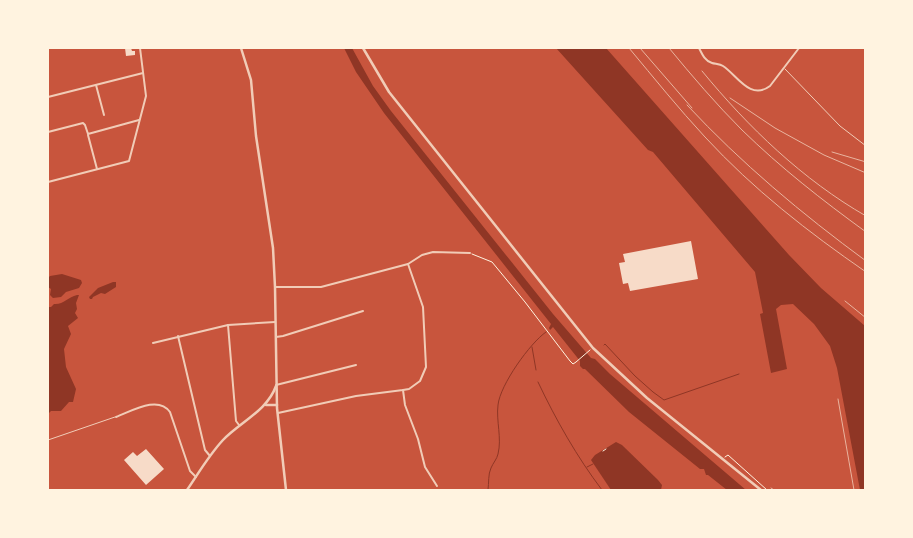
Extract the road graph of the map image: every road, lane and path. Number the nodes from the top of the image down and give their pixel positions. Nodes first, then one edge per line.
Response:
1 (140, 48) edge
2 (241, 48) edge
3 (362, 48) edge
4 (699, 48) edge
5 (799, 48) edge
6 (784, 68) junction
7 (143, 73) junction
8 (96, 85) junction
9 (48, 97) edge
10 (104, 115) dead end
11 (140, 120) junction
12 (48, 132) edge
13 (88, 134) junction
14 (866, 146) edge
15 (97, 169) junction
16 (48, 182) edge
17 (470, 253) joint
18 (408, 264) junction
19 (275, 287) junction
20 (363, 311) dead end
21 (276, 322) junction
22 (228, 325) junction
23 (178, 336) junction
24 (276, 336) junction
25 (153, 343) dead end
26 (590, 350) dead end
27 (356, 365) dead end
28 (276, 385) junction
29 (403, 390) junction
30 (266, 404) junction
31 (277, 404) junction
32 (278, 413) junction
33 (116, 416) joint
34 (240, 425) junction
35 (48, 440) edge
36 (210, 456) junction
37 (723, 456) dead end
38 (196, 477) junction
39 (437, 486) dead end
40 (187, 490) edge
41 (286, 490) edge
42 (761, 490) edge
43 (767, 490) edge

1 - 7 street
2 - 19 street
3 - 42 street
4 - 6 street
5 - 6 street
6 - 14 lane
7 - 8 street
7 - 11 street
8 - 9 street
8 - 10 street
11 - 13 street
11 - 15 street
12 - 13 street
13 - 15 street
15 - 16 street
17 - 18 street
17 - 26 path
18 - 19 street
18 - 29 street
19 - 21 street
20 - 24 street
21 - 22 street
21 - 24 street
22 - 23 street
22 - 34 street
23 - 25 street
23 - 36 street
24 - 28 street
27 - 28 street
28 - 30 street
28 - 31 street
29 - 32 street
29 - 39 street
30 - 31 street
30 - 34 street
31 - 32 street
32 - 41 street
33 - 35 lane
33 - 38 street
34 - 36 street
36 - 38 street
37 - 43 path
38 - 40 street

